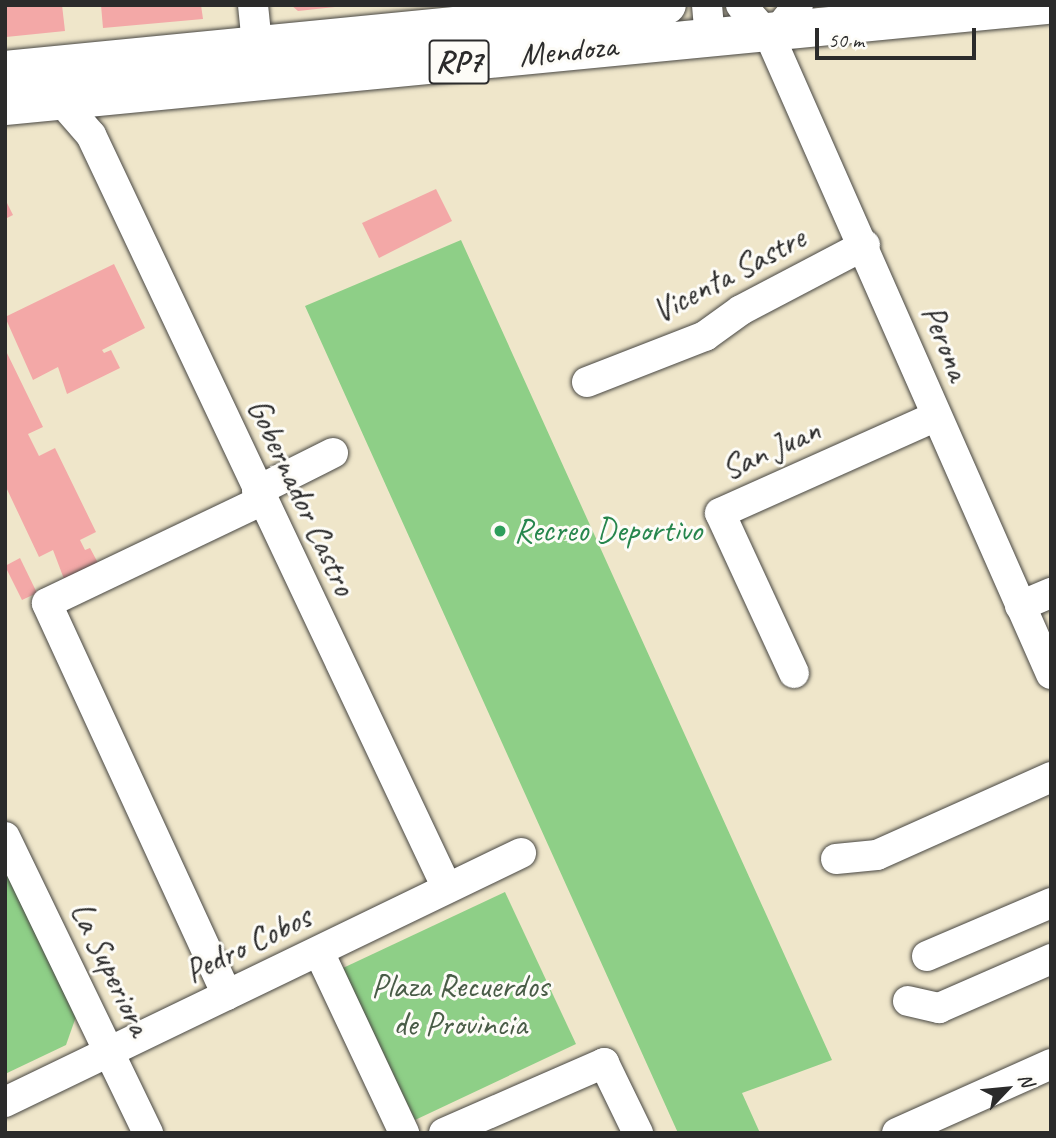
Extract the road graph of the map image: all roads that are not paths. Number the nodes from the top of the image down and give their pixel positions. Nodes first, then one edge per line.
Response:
1 (253, 5) edge
2 (667, 5) edge
3 (686, 5) edge
4 (1046, 5) edge
5 (708, 21) edge
6 (770, 23) edge
7 (657, 43) junction
8 (121, 58) junction
9 (259, 63) junction
10 (18, 68) edge
11 (107, 96) junction
12 (61, 100) junction
13 (5, 106) edge
14 (92, 135) junction
15 (865, 245) junction
16 (587, 382) dead end
17 (935, 417) junction
18 (333, 453) dead end
19 (259, 496) junction
20 (1051, 593) edge
21 (1020, 606) junction
22 (794, 673) dead end
23 (1051, 674) edge
24 (1051, 777) edge
25 (5, 837) edge
26 (521, 853) dead end
27 (836, 859) dead end
28 (447, 888) junction
29 (1051, 903) edge
30 (319, 952) junction
31 (927, 956) dead end
32 (1051, 959) edge
33 (227, 995) junction
34 (908, 1001) dead end
35 (109, 1052) junction
36 (1051, 1064) edge
37 (5, 1102) edge
38 (148, 1133) edge
39 (404, 1133) edge
40 (443, 1133) edge
41 (638, 1133) edge
42 (897, 1133) edge

1 - 9 street
2 - 9 main road, Mendoza / RP7
3 - 7 street
4 - 6 main road, Mendoza / RP7
5 - 6 main road, Mendoza / RP7
5 - 7 main road, Mendoza / RP7
6 - 15 street, Perona
7 - 9 main road, Mendoza / RP7
8 - 9 main road, Mendoza / RP7
8 - 10 main road, Mendoza / RP7
8 - 11 street
9 - 11 main road, Mendoza / RP7
10 - 12 street, Gobernador Castro
11 - 12 main road, Mendoza / RP7
11 - 14 street
12 - 13 main road, Mendoza / RP7
12 - 14 street, Gobernador Castro
14 - 19 street, Gobernador Castro
15 - 16 street, Vicenta Sastre
15 - 17 street, Perona
17 - 21 street, Perona
17 - 22 street, San Juan
18 - 19 street
19 - 28 street, Gobernador Castro
19 - 33 street
20 - 21 street
21 - 23 street, Perona
24 - 27 street
25 - 35 street, La Superiora
26 - 28 street, Pedro Cobos
28 - 30 street, Pedro Cobos
29 - 31 street
30 - 33 street, Pedro Cobos
30 - 39 street
32 - 34 street
33 - 35 street, Pedro Cobos
35 - 37 street, Pedro Cobos
35 - 38 street, La Superiora
36 - 42 street
40 - 41 street

